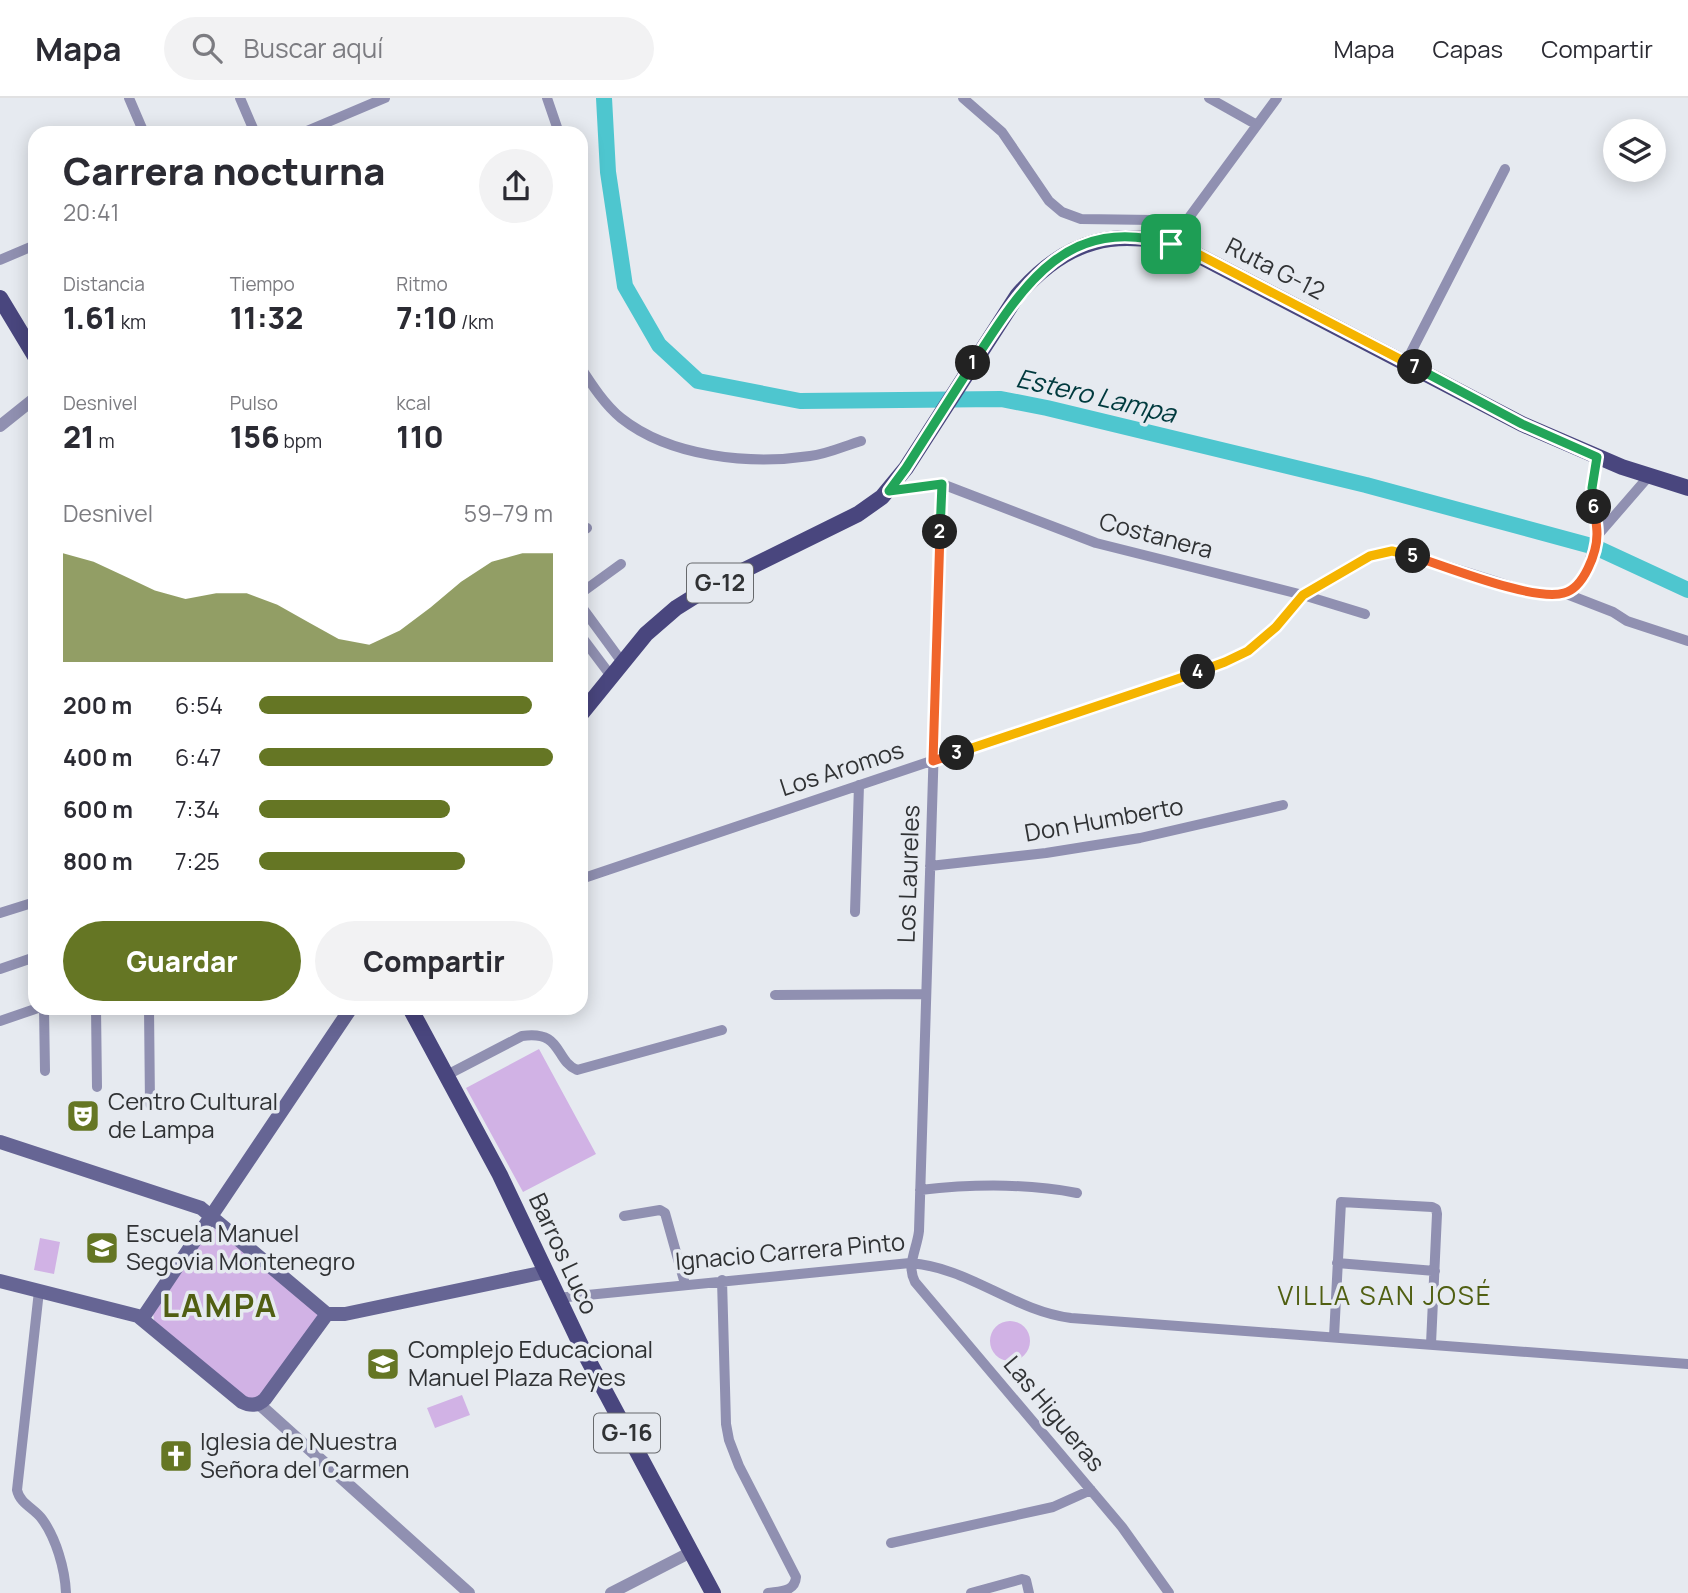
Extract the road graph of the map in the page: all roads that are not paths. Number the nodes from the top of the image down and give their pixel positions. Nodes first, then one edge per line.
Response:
1 (130, 98) edge
2 (240, 98) edge
3 (385, 98) edge
4 (547, 98) edge
5 (962, 98) edge
6 (1209, 98) edge
7 (1277, 98) edge
8 (1257, 125) junction
9 (141, 126) edge
10 (252, 126) edge
11 (322, 126) edge
12 (557, 126) edge
13 (1505, 169) dead end
14 (1174, 239) junction
15 (28, 248) edge
16 (0, 260) edge
17 (0, 298) edge
18 (28, 344) edge
19 (1406, 362) junction
20 (588, 378) edge
21 (28, 404) edge
22 (0, 426) edge
23 (861, 441) dead end
24 (1597, 457) junction
25 (1649, 476) junction
26 (942, 484) junction
27 (1688, 488) edge
28 (889, 491) junction
29 (1597, 536) junction
30 (621, 564) dead end
31 (588, 588) edge
32 (1564, 593) junction
33 (1303, 595) junction
34 (1365, 614) dead end
35 (588, 616) edge
36 (597, 628) junction
37 (588, 633) edge
38 (1688, 641) edge
39 (588, 645) edge
40 (622, 662) junction
41 (611, 676) junction
42 (588, 705) edge
43 (933, 761) junction
44 (859, 785) junction
45 (1283, 805) dead end
46 (930, 866) junction
47 (588, 877) edge
48 (28, 904) edge
49 (855, 912) dead end
50 (0, 913) edge
51 (28, 959) edge
52 (0, 969) edge
53 (922, 994) junction
54 (775, 995) dead end
55 (28, 1011) edge
56 (44, 1015) edge
57 (96, 1015) edge
58 (149, 1015) edge
59 (346, 1015) edge
60 (414, 1015) edge
61 (0, 1021) edge
62 (722, 1030) dead end
63 (45, 1071) dead end
64 (447, 1075) junction
65 (97, 1087) dead end
66 (150, 1104) dead end
67 (0, 1142) edge
68 (920, 1190) junction
69 (1077, 1193) dead end
70 (211, 1215) junction
71 (624, 1216) dead end
72 (910, 1263) junction
73 (1338, 1263) junction
74 (1434, 1271) junction
75 (545, 1272) junction
76 (722, 1280) junction
77 (0, 1281) edge
78 (685, 1284) junction
79 (38, 1291) junction
80 (556, 1298) junction
81 (327, 1314) junction
82 (142, 1318) junction
83 (1334, 1337) junction
84 (1432, 1344) junction
85 (1688, 1364) edge
86 (259, 1404) junction
87 (1088, 1492) junction
88 (891, 1543) dead end
89 (691, 1552) junction
90 (66, 1593) edge
91 (469, 1593) edge
92 (611, 1593) edge
93 (713, 1593) edge
94 (768, 1593) edge
95 (971, 1593) edge
96 (1029, 1593) edge
97 (1169, 1593) edge

1 - 9 street
2 - 10 street
3 - 11 street
4 - 12 street
5 - 14 street
6 - 8 street
7 - 8 street
8 - 14 street
13 - 19 street
14 - 19 main road, Ruta G-12 / G-12
14 - 28 main road, Ruta G-12 / G-12
15 - 16 street
17 - 18 main road
19 - 24 main road, Ruta G-12 / G-12
20 - 23 street
21 - 22 street
24 - 25 main road, Ruta G-12 / G-12
24 - 29 street
25 - 27 main road, Ruta G-12 / G-12
25 - 29 street
26 - 28 street
26 - 33 street, Costanera
26 - 43 street, Los Laureles
28 - 40 main road, G-12
29 - 32 street
30 - 31 street
32 - 33 street, Los Aromos
32 - 38 street, Los Aromos
33 - 34 street, Costanera
33 - 43 street, Los Aromos
35 - 36 street
36 - 37 street
36 - 40 street
39 - 41 street
40 - 41 main road, G-12
41 - 42 main road, G-12
43 - 44 street, Los Aromos
43 - 46 street, Los Laureles
44 - 47 street, Los Aromos
44 - 49 street
45 - 46 street, Don Humberto
46 - 53 street, Los Laureles
48 - 50 street
51 - 52 street
53 - 54 street
53 - 68 street, Los Laureles
55 - 61 street
56 - 63 street
57 - 65 street
58 - 66 street
59 - 70 main road
60 - 64 main road, Barros Luco / G-16
62 - 64 street
64 - 75 main road, Barros Luco / G-16
67 - 70 main road
68 - 69 street
68 - 72 street, Los Laureles
70 - 81 main road
70 - 82 main road
71 - 78 street
72 - 76 street, Ignacio Carrera Pinto
72 - 83 street, Ignacio Carrera Pinto
72 - 87 street, Las Higueras
73 - 74 street
73 - 74 street
73 - 83 street
74 - 84 street
75 - 80 main road, Barros Luco / G-16
75 - 81 main road
76 - 78 street, Ignacio Carrera Pinto
76 - 94 street
77 - 79 main road
78 - 80 street, Ignacio Carrera Pinto
79 - 82 main road
79 - 90 street
80 - 89 main road, Barros Luco / G-16
81 - 86 main road
82 - 86 main road
83 - 84 street, Ignacio Carrera Pinto
84 - 85 street, Ignacio Carrera Pinto
86 - 91 street
87 - 88 street
87 - 97 street, Las Higueras
89 - 92 street
89 - 93 main road, Barros Luco / G-16
95 - 96 street

